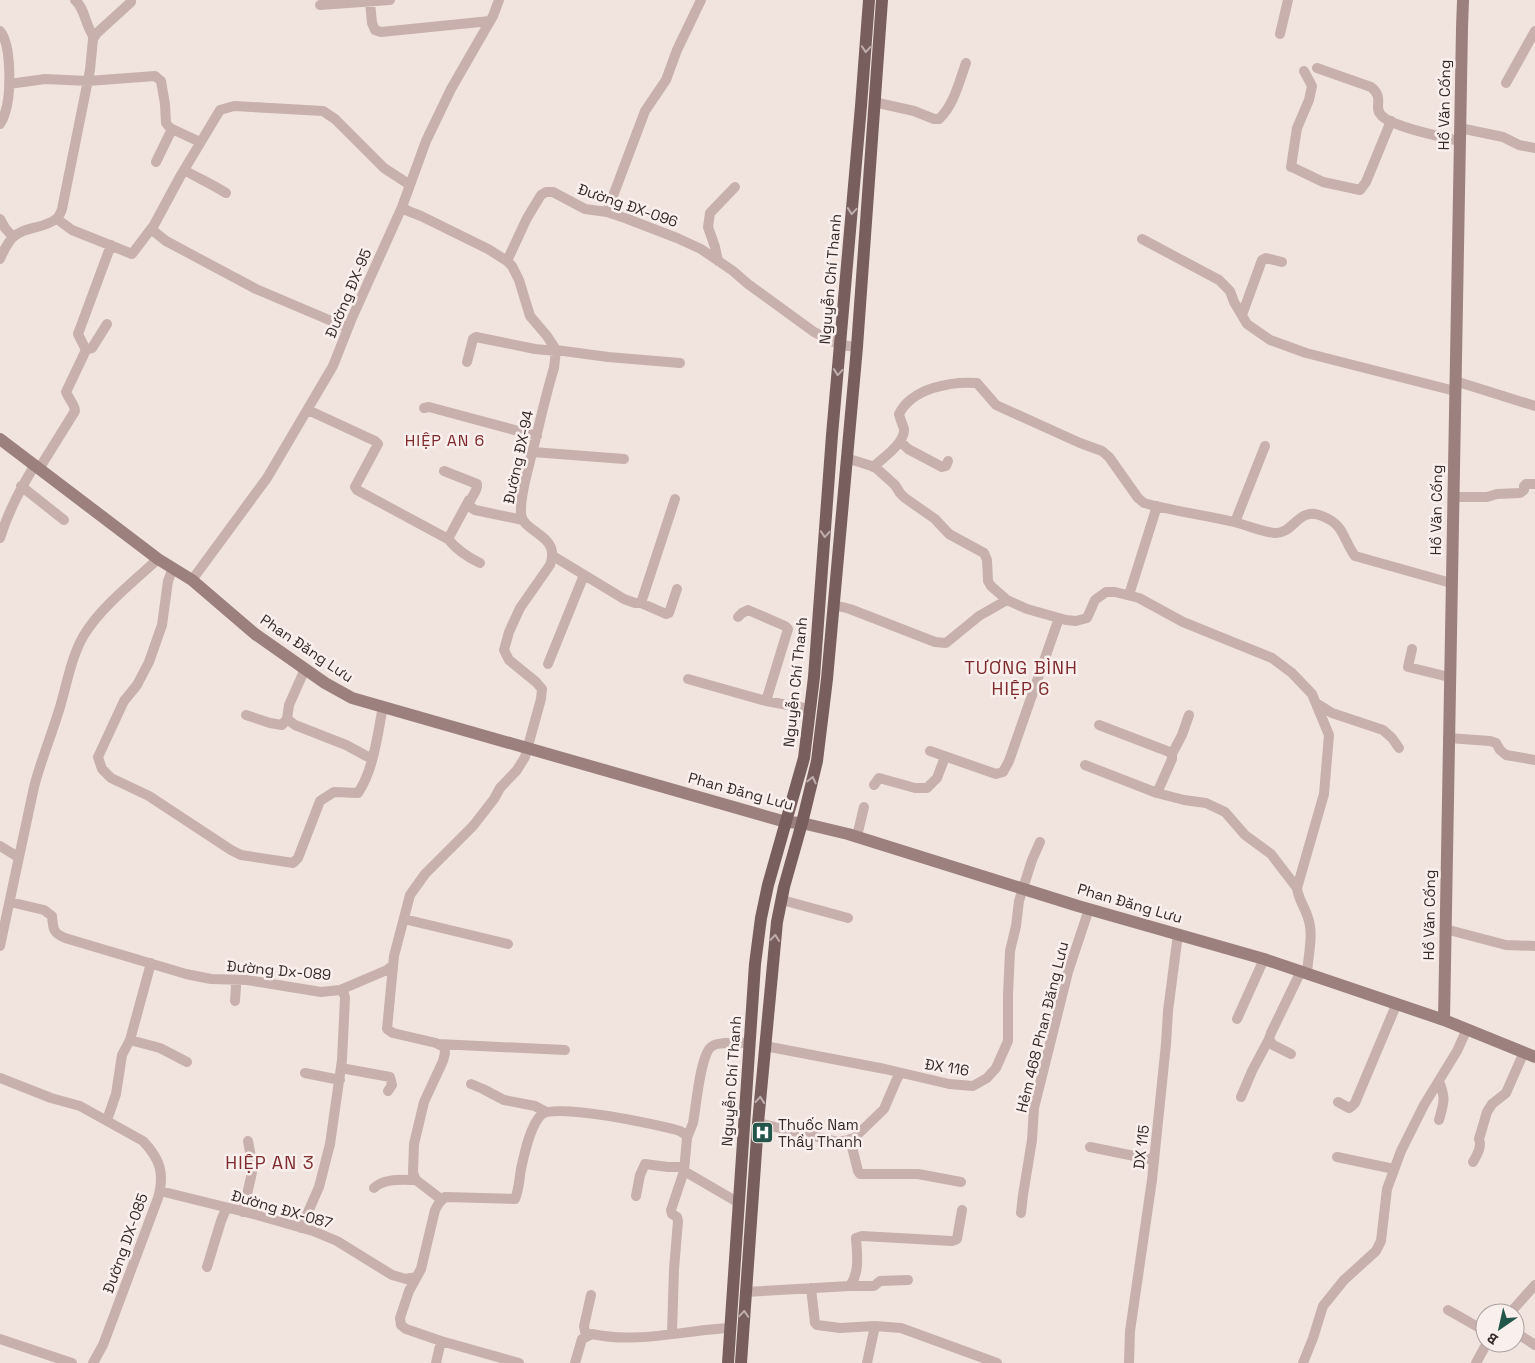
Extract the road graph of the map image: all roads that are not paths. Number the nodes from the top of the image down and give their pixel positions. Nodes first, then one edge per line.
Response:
1 (75, 0) edge
2 (131, 0) edge
3 (390, 0) edge
4 (499, 0) edge
5 (701, 0) edge
6 (869, 0) edge
7 (882, 0) edge
8 (1288, 0) edge
9 (1464, 0) edge
10 (370, 2) junction
11 (320, 5) dead end
12 (490, 21) junction
13 (0, 31) edge
14 (1535, 31) edge
15 (1280, 34) dead end
16 (94, 37) junction
17 (966, 63) dead end
18 (1317, 68) dead end
19 (1304, 70) dead end
20 (88, 81) junction
21 (1506, 83) dead end
22 (9, 84) junction
23 (874, 102) junction
24 (1390, 121) junction
25 (0, 124) edge
26 (172, 129) junction
27 (1460, 135) junction
28 (200, 142) junction
29 (1535, 148) edge
30 (156, 162) dead end
31 (184, 170) junction
32 (410, 185) junction
33 (735, 187) dead end
34 (226, 193) dead end
35 (402, 207) junction
36 (607, 212) junction
37 (0, 218) edge
38 (58, 219) junction
39 (151, 229) junction
40 (13, 236) junction
41 (1142, 239) dead end
42 (111, 245) junction
43 (0, 259) edge
44 (506, 260) junction
45 (718, 261) junction
46 (1282, 262) dead end
47 (1242, 315) junction
48 (107, 324) dead end
49 (348, 328) junction
50 (840, 345) junction
51 (857, 347) junction
52 (86, 350) junction
53 (556, 350) junction
54 (467, 362) dead end
55 (680, 364) dead end
56 (1455, 386) junction
57 (1535, 406) edge
58 (424, 408) dead end
59 (308, 410) junction
60 (536, 436) junction
61 (0, 439) edge
62 (900, 442) junction
63 (1265, 446) dead end
64 (532, 452) junction
65 (846, 458) junction
66 (624, 459) dead end
67 (948, 460) dead end
68 (873, 466) junction
69 (37, 467) junction
70 (444, 471) dead end
71 (1535, 484) edge
72 (21, 486) junction
73 (1453, 497) junction
74 (675, 499) dead end
75 (469, 500) junction
76 (1157, 506) junction
77 (64, 520) dead end
78 (522, 520) junction
79 (1236, 522) junction
80 (0, 538) edge
81 (448, 539) junction
82 (553, 556) junction
83 (158, 559) junction
84 (480, 563) dead end
85 (173, 568) junction
86 (584, 575) junction
87 (192, 580) junction
88 (1451, 583) junction
89 (677, 589) dead end
90 (1129, 596) junction
91 (1008, 600) junction
92 (641, 603) junction
93 (820, 604) junction
94 (834, 605) junction
95 (738, 617) dead end
96 (1059, 618) junction
97 (1412, 649) dead end
98 (548, 664) dead end
99 (305, 669) junction
100 (1449, 677) junction
101 (688, 679) dead end
102 (766, 701) junction
103 (1316, 702) junction
104 (383, 708) junction
105 (810, 709) junction
106 (246, 715) dead end
107 (1189, 715) dead end
108 (287, 719) junction
109 (1099, 725) dead end
110 (1448, 738) junction
111 (1399, 748) dead end
112 (527, 749) junction
113 (930, 751) dead end
114 (1172, 754) junction
115 (945, 757) junction
116 (372, 758) junction
117 (1535, 760) edge
118 (1085, 765) dead end
119 (874, 785) dead end
120 (1157, 793) junction
121 (864, 807) dead end
122 (786, 822) junction
123 (802, 823) junction
124 (856, 836) junction
125 (1040, 842) dead end
126 (0, 846) edge
127 (18, 857) junction
128 (1022, 888) junction
129 (1297, 888) junction
130 (782, 900) junction
131 (10, 902) junction
132 (1090, 909) junction
133 (848, 918) dead end
134 (404, 919) junction
135 (1445, 928) junction
136 (1178, 934) junction
137 (508, 944) dead end
138 (0, 946) edge
139 (1535, 946) edge
140 (1264, 959) junction
141 (151, 963) junction
142 (393, 965) junction
143 (1304, 972) junction
144 (234, 980) junction
145 (340, 990) junction
146 (235, 1001) dead end
147 (1397, 1003) junction
148 (1237, 1019) dead end
149 (1444, 1020) junction
150 (1467, 1029) junction
151 (1269, 1039) junction
152 (130, 1040) junction
153 (749, 1043) junction
154 (438, 1044) junction
155 (765, 1046) junction
156 (565, 1050) dead end
157 (1291, 1054) dead end
158 (1529, 1055) edge
159 (187, 1062) dead end
160 (341, 1068) junction
161 (305, 1073) dead end
162 (900, 1074) junction
163 (0, 1078) edge
164 (340, 1080) junction
165 (1439, 1081) junction
166 (471, 1084) dead end
167 (388, 1091) dead end
168 (1241, 1097) dead end
169 (1338, 1102) dead end
170 (546, 1112) junction
171 (107, 1120) junction
172 (1438, 1120) dead end
173 (758, 1123) junction
174 (687, 1138) junction
175 (850, 1139) junction
176 (248, 1141) dead end
177 (1090, 1147) dead end
178 (1337, 1157) dead end
179 (1154, 1160) junction
180 (1472, 1162) dead end
181 (684, 1169) junction
182 (1394, 1170) junction
183 (416, 1180) junction
184 (961, 1182) dead end
185 (374, 1188) dead end
186 (160, 1191) junction
187 (636, 1196) dead end
188 (442, 1200) junction
189 (739, 1203) junction
190 (753, 1204) junction
191 (226, 1208) junction
192 (962, 1210) dead end
193 (243, 1212) junction
194 (1021, 1213) dead end
195 (301, 1228) junction
196 (207, 1267) dead end
197 (416, 1277) junction
198 (908, 1280) dead end
199 (1535, 1285) edge
200 (850, 1286) junction
201 (811, 1288) junction
202 (745, 1292) junction
203 (591, 1295) dead end
204 (1519, 1303) edge
205 (1448, 1310) dead end
206 (1475, 1325) edge
207 (875, 1326) junction
208 (730, 1328) junction
209 (672, 1333) junction
210 (586, 1336) junction
211 (0, 1339) edge
212 (441, 1341) junction
213 (72, 1363) edge
214 (92, 1363) edge
215 (436, 1363) edge
216 (519, 1363) edge
217 (575, 1363) edge
218 (728, 1363) edge
219 (741, 1363) edge
220 (868, 1363) edge
221 (997, 1363) edge
222 (1129, 1363) edge
223 (1303, 1363) edge

1 - 16 street
2 - 16 street
3 - 10 street
4 - 12 street, Đường ĐX-95
5 - 36 street
6 -> 50 main road, Nguyễn Chí Thanh
7 - 23 main road, Nguyễn Chí Thanh
8 - 15 street
9 - 27 street, Hồ Văn Cống
10 - 11 street
10 - 12 street
12 - 32 street, Đường ĐX-95
13 - 22 street
14 - 21 street
16 - 20 street
17 - 23 street
18 - 24 street
19 - 24 street
20 - 22 street
20 - 26 street
20 - 38 street
22 - 25 street
23 - 51 main road, Nguyễn Chí Thanh
24 - 27 street
26 - 28 street
26 - 30 street
27 - 29 street
27 - 56 street, Hồ Văn Cống
28 - 31 street
28 - 32 street
31 - 34 street
31 - 39 street
32 - 35 street, Đường ĐX-95
33 - 45 street
35 - 44 street
35 - 49 street, Đường ĐX-95
36 - 44 street, Đường ĐX-096
36 - 45 street, Đường ĐX-096
37 - 40 street
38 - 40 street
38 - 42 street
39 - 42 street
39 - 49 street
40 - 43 street
41 - 47 street
42 - 52 street
44 - 53 street
45 - 50 street, Đường ĐX-096
46 - 47 street
47 - 56 street
48 - 52 street
49 - 59 street, Đường ĐX-95
50 - 51 street, Đường ĐX-096
50 -> 93 main road, Nguyễn Chí Thanh
51 - 65 main road, Nguyễn Chí Thanh
52 - 69 street
53 - 54 street
53 - 55 street
53 - 60 street, Đường ĐX-94
56 - 57 street
56 - 73 street, Hồ Văn Cống
58 - 60 street
59 - 81 street
59 - 87 street, Đường ĐX-95
60 - 64 street, Đường ĐX-94
61 - 69 street, Phan Đăng Lưu
62 - 67 street
62 - 68 street
62 - 76 street
63 - 79 street
64 - 66 street
64 - 78 street, Đường ĐX-94
65 - 68 street
65 - 94 main road, Nguyễn Chí Thanh
68 - 91 street
69 - 72 street
69 - 83 street, Phan Đăng Lưu
70 - 75 street
71 - 73 street
72 - 77 street
72 - 80 street
73 - 88 street, Hồ Văn Cống
74 - 92 street
75 - 78 street
75 - 81 street
76 - 79 street
76 - 90 street
78 - 82 street, Đường ĐX-94
79 - 88 street
81 - 84 street
82 - 86 street
82 - 112 street
83 - 85 street, Phan Đăng Lưu
83 - 127 street
85 - 87 street, Phan Đăng Lưu
85 - 116 street
86 - 92 street
86 - 98 street
87 - 99 street, Phan Đăng Lưu
88 - 100 street, Hồ Văn Cống
89 - 92 street
90 - 96 street
90 - 103 street
91 - 94 street
91 - 96 street
93 - 94 main road
93 - 105 main road, Nguyễn Chí Thanh
123 -> 94 main road, Nguyễn Chí Thanh
95 - 102 street
96 - 115 street
97 - 100 street
99 - 104 street, Phan Đăng Lưu
99 - 108 street
100 - 110 street, Hồ Văn Cống
101 - 102 street
102 - 105 street
103 - 111 street
103 - 129 street
104 - 112 street, Phan Đăng Lưu
104 - 116 street
105 - 122 main road, Nguyễn Chí Thanh
106 - 108 street
107 - 114 street
108 - 116 street
109 - 114 street
110 - 117 street
110 - 135 street, Hồ Văn Cống
112 - 122 street, Phan Đăng Lưu
112 - 134 street
113 - 115 street
114 - 120 street
115 - 119 street
118 - 120 street
120 - 129 street
121 - 124 street
122 - 123 street, Phan Đăng Lưu
122 - 153 main road, Nguyễn Chí Thanh
123 - 124 street, Phan Đăng Lưu
123 - 130 main road, Nguyễn Chí Thanh
124 - 128 street, Phan Đăng Lưu
125 - 128 street, ĐX 116
126 - 127 street
127 - 131 street
128 - 132 street, Phan Đăng Lưu
128 - 162 street, ĐX 116
129 - 143 street
130 - 133 street
155 -> 130 main road, Nguyễn Chí Thanh
131 - 138 street
131 - 141 street, Đường Dx-089
132 - 136 street, Phan Đăng Lưu
132 - 194 street, Hẻm 468 Phan Đăng Lưu
134 - 137 street
134 - 142 street
135 - 139 street
135 - 149 street, Hồ Văn Cống
136 - 140 street, Phan Đăng Lưu
136 - 179 street, DX 115
140 - 143 street, Phan Đăng Lưu
140 - 148 street
141 - 144 street, Đường Dx-089
141 - 152 street
142 - 145 street, Đường Dx-089
142 - 154 street
143 - 147 street, Phan Đăng Lưu
143 - 151 street
144 - 145 street, Đường Dx-089
144 - 146 street
145 - 160 street
147 - 149 street, Phan Đăng Lưu
147 - 169 street
149 - 150 street, Phan Đăng Lưu
150 - 158 street, Phan Đăng Lưu
150 - 165 street
151 - 157 street
151 - 168 street
152 - 159 street
152 - 171 street
153 - 174 street
153 - 189 main road, Nguyễn Chí Thanh
154 - 156 street
154 - 183 street
155 - 162 street, ĐX 116
173 -> 155 main road, Nguyễn Chí Thanh
158 - 180 street
160 - 164 street
160 - 167 street
161 - 164 street
162 - 175 street
163 - 171 street, Đường DX-085
164 - 195 street
165 - 172 street
165 - 182 street
166 - 170 street
170 - 174 street
170 - 188 street
171 - 186 street, Đường DX-085
173 - 175 street
173 - 190 main road, Nguyễn Chí Thanh
174 - 181 street
175 - 184 street
176 - 193 street
177 - 179 street
178 - 182 street
179 - 222 street, DX 115
181 - 187 street
181 - 189 street
181 - 209 street
182 - 223 street
183 - 185 street
183 - 188 street
186 - 191 street, Đường ĐX-087
186 - 214 street, Đường DX-085
188 - 197 street
189 - 190 main road
189 - 208 main road, Nguyễn Chí Thanh
190 - 202 main road, Nguyễn Chí Thanh
191 - 193 street, Đường ĐX-087
191 - 196 street
192 - 200 street
193 - 195 street, Đường ĐX-087
195 - 197 street, Đường ĐX-087
197 - 212 street
198 - 200 street
199 - 204 street
200 - 201 street
201 - 202 street
201 - 207 street
219 -> 202 main road, Nguyễn Chí Thanh
203 - 210 street
205 - 206 street
207 - 220 street
207 - 221 street
208 - 209 street
208 - 218 main road, Nguyễn Chí Thanh
209 - 210 street
210 - 217 street
211 - 213 street
212 - 215 street
212 - 216 street

